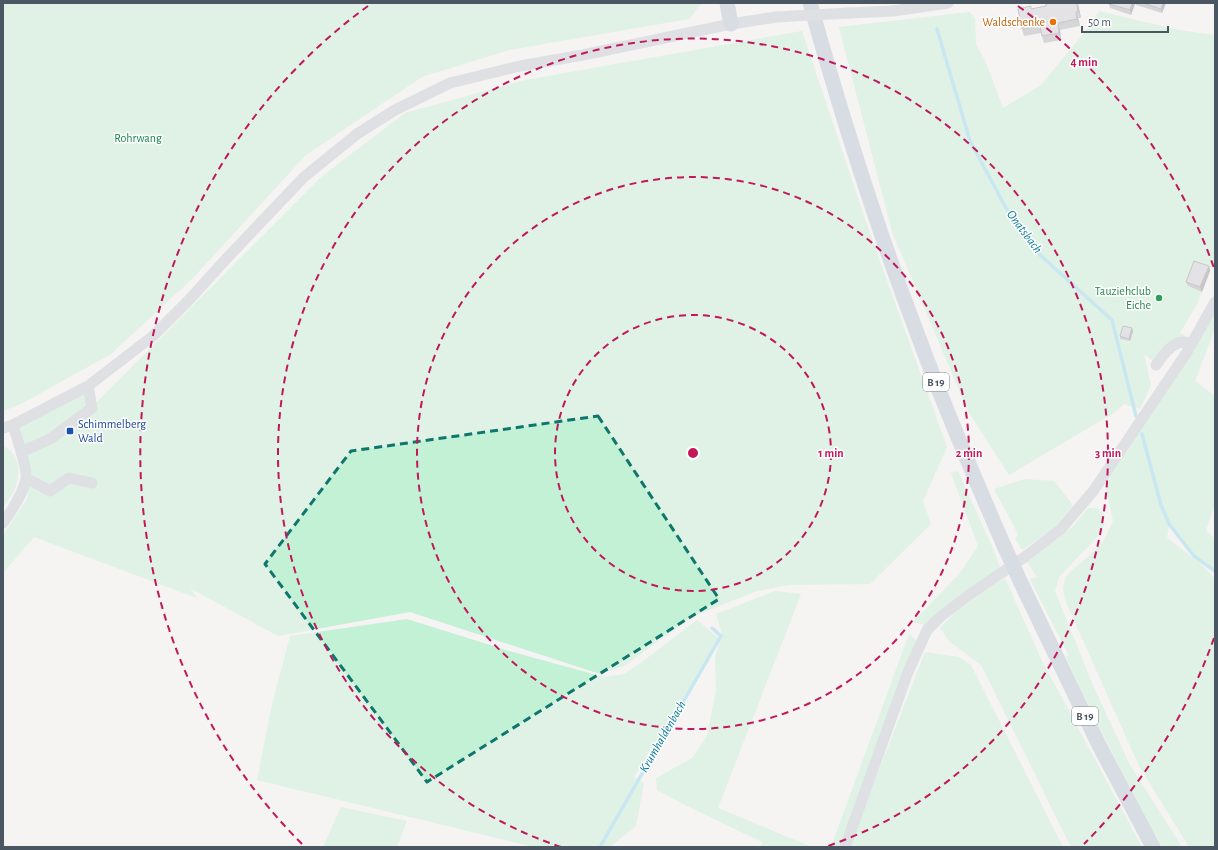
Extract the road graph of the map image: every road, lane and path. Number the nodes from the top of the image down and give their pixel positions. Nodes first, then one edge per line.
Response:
1 (727, 3) edge
2 (810, 3) edge
3 (948, 3) edge
4 (731, 24) junction
5 (1215, 302) edge
6 (1192, 343) junction
7 (1156, 365) dead end
8 (88, 386) junction
9 (8, 427) edge
10 (21, 452) junction
11 (26, 478) junction
12 (92, 483) dead end
13 (3, 523) edge
14 (845, 847) edge
15 (1153, 847) edge

1 - 4 main road
2 - 15 main road, B 19, bridge
3 - 4 street, bridge
4 - 8 street
5 - 6 street
6 - 7 street
6 - 14 street
8 - 9 street
8 - 10 street
9 - 10 street
10 - 11 street
11 - 12 street
11 - 13 street

